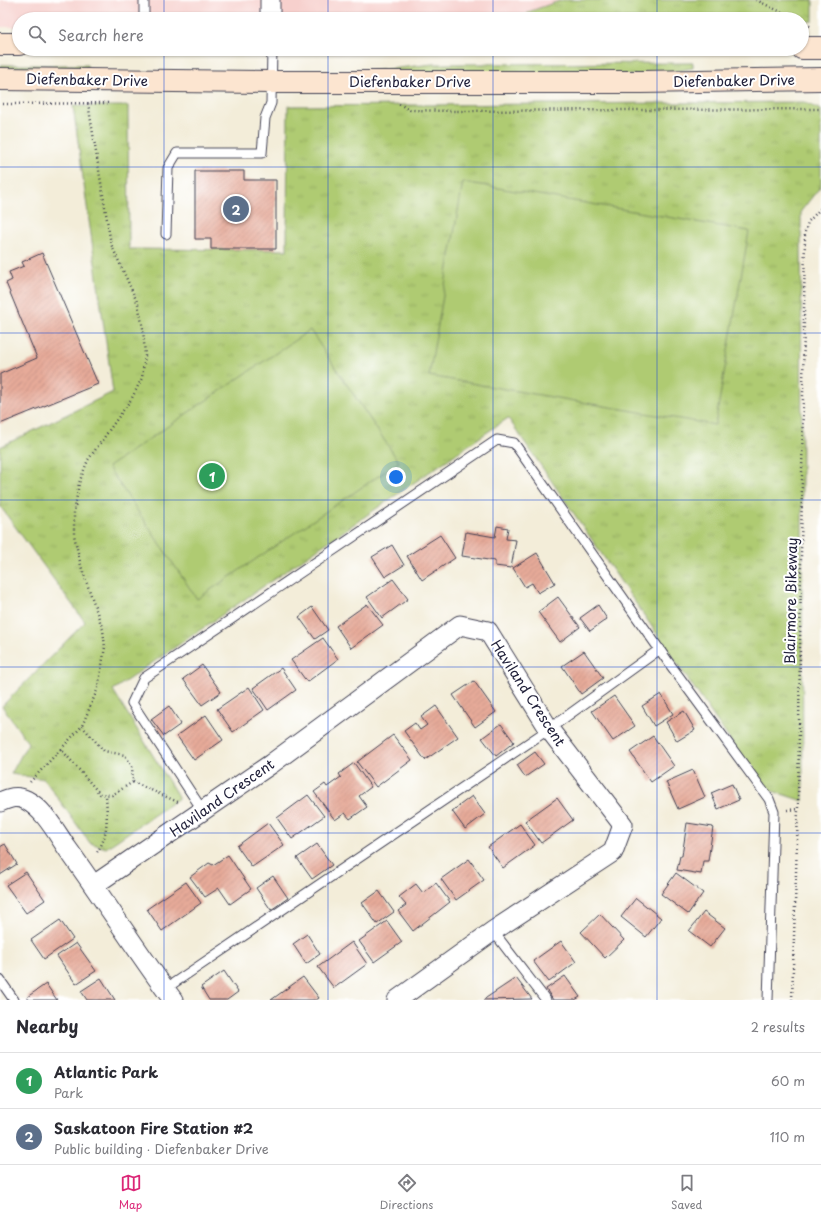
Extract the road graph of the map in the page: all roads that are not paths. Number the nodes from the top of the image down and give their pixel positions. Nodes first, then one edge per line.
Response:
1 (144, 0) edge
2 (270, 0) edge
3 (144, 12) edge
4 (270, 12) edge
5 (0, 44) edge
6 (12, 44) edge
7 (809, 48) edge
8 (821, 48) edge
9 (272, 56) edge
10 (0, 79) edge
11 (821, 79) edge
12 (44, 80) junction
13 (272, 82) junction
14 (2, 95) edge
15 (166, 234) dead end
16 (660, 649) junction
17 (549, 729) junction
18 (0, 802) edge
19 (203, 811) junction
20 (94, 885) junction
21 (493, 931) junction
22 (0, 980) edge
23 (169, 995) edge
24 (14, 1000) edge
25 (397, 1000) edge
26 (546, 1000) edge
27 (768, 1000) edge

1 - 3 lane
2 - 4 street
5 - 6 main road
7 - 8 main road
9 - 13 lane
10 - 12 main road, Diefenbaker Drive
11 - 13 main road, Diefenbaker Drive
12 - 13 main road, Diefenbaker Drive
12 - 14 main road
13 - 15 lane
16 - 17 lane
16 - 19 lane
16 - 27 lane
17 - 19 street, Haviland Crescent
17 - 21 street, Haviland Crescent
17 - 23 lane
18 - 20 street
19 - 20 street, Haviland Crescent
20 - 23 street
21 - 25 street, Haviland Crescent
21 - 26 lane
22 - 24 lane

